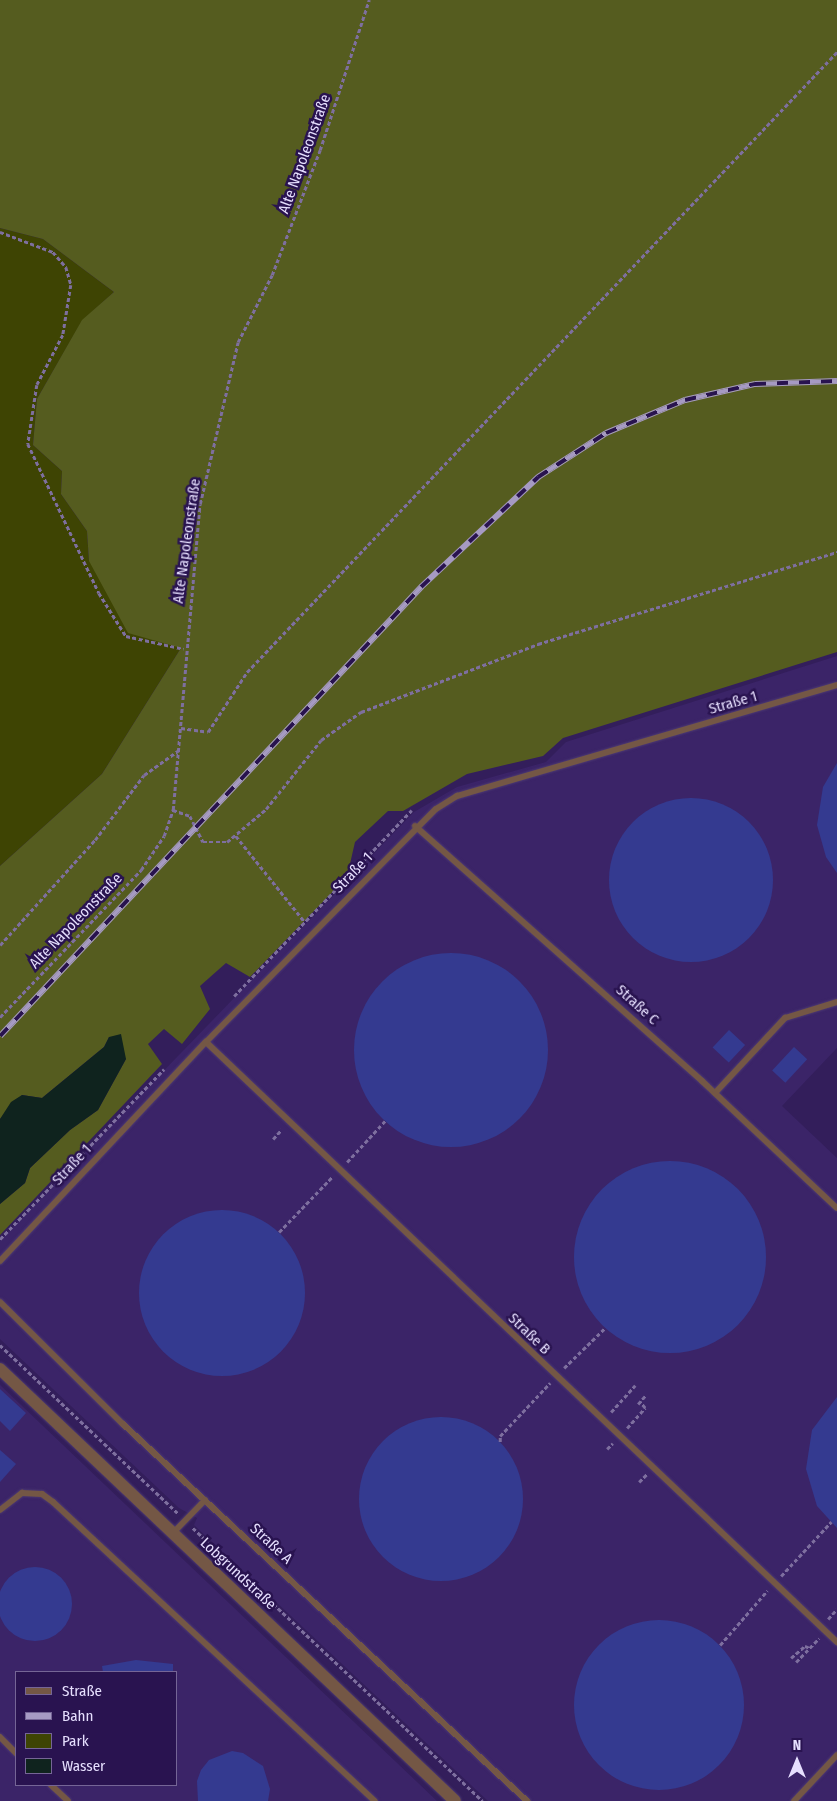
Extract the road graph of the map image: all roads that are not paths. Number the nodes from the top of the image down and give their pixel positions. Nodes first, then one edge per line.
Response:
1 (837, 686) edge
2 (415, 826) junction
3 (837, 1002) edge
4 (206, 1042) junction
5 (715, 1093) junction
6 (837, 1208) edge
7 (0, 1261) edge
8 (0, 1302) edge
9 (0, 1369) edge
10 (205, 1500) junction
11 (0, 1510) edge
12 (172, 1534) junction
13 (837, 1642) edge
14 (0, 1737) edge
15 (15, 1751) edge
16 (837, 1755) edge
17 (51, 1786) edge
18 (68, 1801) edge
19 (374, 1801) edge
20 (455, 1801) edge
21 (528, 1801) edge
22 (794, 1801) edge

1 - 2 lane, Straße 1
2 - 4 lane, Straße 1
2 - 5 lane, Straße C
3 - 5 lane
4 - 7 lane, Straße 1
4 - 13 lane, Straße B
5 - 6 lane, Straße C
8 - 10 lane, Straße A
9 - 12 street, Lobgrundstraße
10 - 12 lane
10 - 21 lane, Straße A
11 - 19 lane
12 - 20 street, Lobgrundstraße
14 - 15 lane
16 - 22 lane
17 - 18 lane

